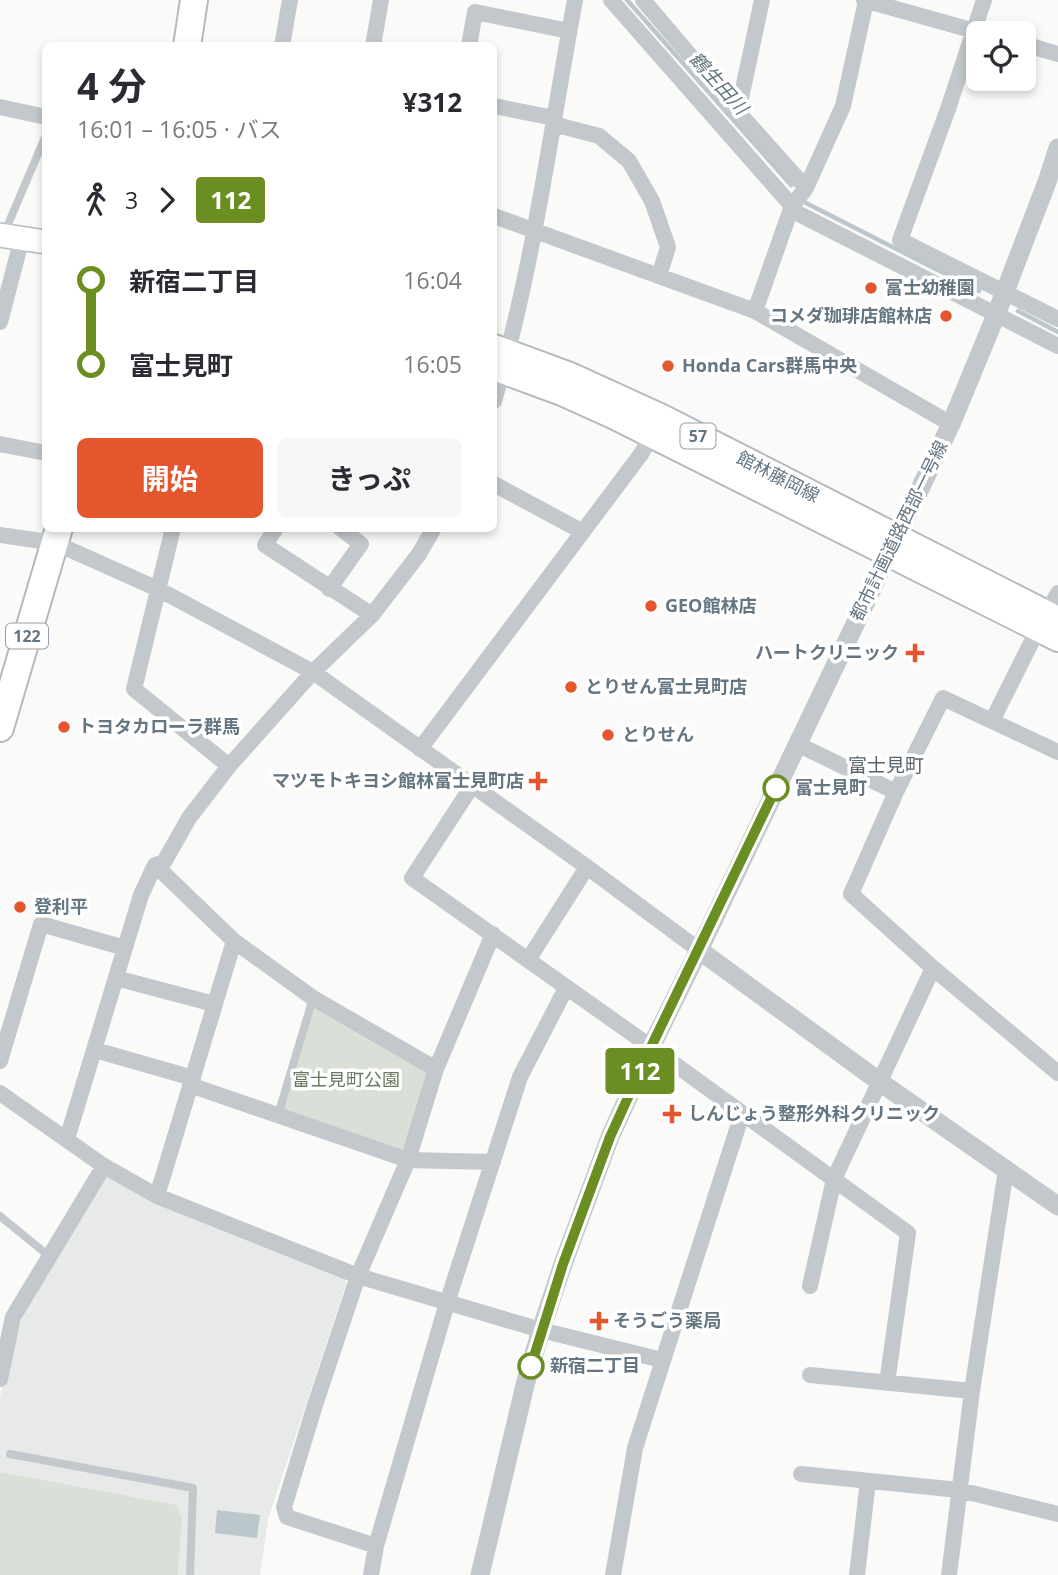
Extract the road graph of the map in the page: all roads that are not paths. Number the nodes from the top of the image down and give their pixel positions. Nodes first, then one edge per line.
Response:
1 (194, 0) edge
2 (290, 0) edge
3 (381, 0) edge
4 (575, 0) edge
5 (611, 0) edge
6 (643, 0) edge
7 (762, 0) edge
8 (865, 0) edge
9 (984, 0) edge
10 (981, 21) edge
11 (966, 28) edge
12 (569, 31) junction
13 (188, 42) edge
14 (283, 42) edge
15 (374, 42) edge
16 (470, 42) edge
17 (1036, 48) edge
18 (1058, 54) edge
19 (966, 64) edge
20 (0, 107) edge
21 (497, 107) edge
22 (738, 112) junction
23 (42, 116) edge
24 (553, 121) junction
25 (42, 144) edge
26 (1058, 148) edge
27 (1053, 185) edge
28 (806, 188) junction
29 (792, 206) junction
30 (497, 217) edge
31 (534, 231) junction
32 (9, 236) edge
33 (42, 241) edge
34 (659, 276) junction
35 (1006, 291) junction
36 (755, 311) junction
37 (996, 315) junction
38 (1058, 318) edge
39 (0, 322) edge
40 (1058, 346) edge
41 (499, 359) edge
42 (951, 424) junction
43 (652, 435) junction
44 (0, 444) edge
45 (42, 452) edge
46 (497, 486) edge
47 (172, 532) edge
48 (273, 532) edge
49 (345, 532) edge
50 (432, 532) edge
51 (583, 532) junction
52 (0, 535) edge
53 (57, 536) edge
54 (893, 546) junction
55 (158, 589) junction
56 (329, 589) junction
57 (372, 615) junction
58 (1052, 619) edge
59 (313, 672) junction
60 (992, 721) junction
61 (0, 728) edge
62 (797, 744) junction
63 (420, 749) junction
64 (1058, 752) edge
65 (229, 766) junction
66 (471, 786) junction
67 (897, 792) junction
68 (155, 864) junction
69 (587, 867) junction
70 (493, 934) junction
71 (234, 941) junction
72 (125, 948) junction
73 (699, 950) junction
74 (528, 960) junction
75 (933, 968) junction
76 (116, 978) junction
77 (566, 988) junction
78 (313, 998) junction
79 (214, 1004) junction
80 (651, 1047) junction
81 (95, 1050) junction
82 (0, 1061) edge
83 (436, 1069) junction
84 (1058, 1073) edge
85 (191, 1081) junction
86 (880, 1082) junction
87 (0, 1093) edge
88 (742, 1114) junction
89 (278, 1115) junction
90 (67, 1139) junction
91 (408, 1160) junction
92 (493, 1163) junction
93 (104, 1166) junction
94 (1006, 1170) junction
95 (834, 1179) junction
96 (157, 1196) junction
97 (1058, 1206) edge
98 (0, 1216) edge
99 (49, 1256) junction
100 (358, 1276) junction
101 (810, 1286) dead end
102 (447, 1303) junction
103 (6, 1312) edge
104 (541, 1330) junction
105 (662, 1360) junction
106 (810, 1375) dead end
107 (0, 1379) edge
108 (887, 1383) junction
109 (972, 1391) junction
110 (10, 1454) dead end
111 (801, 1474) dead end
112 (868, 1481) junction
113 (959, 1490) junction
114 (1058, 1514) edge
115 (376, 1546) junction
116 (190, 1575) edge
117 (371, 1575) edge
118 (480, 1575) edge
119 (614, 1575) edge
120 (858, 1575) edge
121 (949, 1575) edge

1 - 13 highway
2 - 14 street
3 - 15 street
4 - 12 street
5 - 29 street
6 - 22 street
7 - 22 street
8 - 11 street
8 - 28 street
9 - 10 street
12 - 16 street
12 - 24 street
17 - 18 street
19 - 35 street
20 - 23 street
21 - 24 street
22 - 28 street
24 - 31 street
24 - 34 street
25 - 32 lane
26 - 27 street, 都市計画道路西部一号線
27 - 35 street, 都市計画道路西部一号線
28 - 29 street
29 - 36 street
29 - 37 street
30 - 31 street
31 - 34 street
31 - 41 street
32 - 33 main road
32 - 39 street
34 - 36 street
35 - 37 street, 都市計画道路西部一号線
35 - 38 street
36 - 42 street
37 - 40 street
37 - 42 street, 都市計画道路西部一号線
41 - 43 main road, 館林藤岡線 / 57
41 - 54 main road, 館林藤岡線 / 57
42 - 54 street, 都市計画道路西部一号線
43 - 51 street
43 - 54 main road, 館林藤岡線 / 57
44 - 45 street
46 - 51 street
47 - 55 street
48 - 56 street
49 - 56 street
50 - 57 street
51 - 63 street
52 - 53 street
53 - 55 street
53 - 61 highway, 122
54 - 58 main road, 館林藤岡線 / 57
54 - 62 street, 都市計画道路西部一号線
55 - 59 street
55 - 65 street
56 - 57 street
57 - 59 street
58 - 60 street
59 - 63 street
59 - 65 street
60 - 64 street
60 - 67 street
62 - 67 street
62 - 73 street, 都市計画道路西部一号線
63 - 66 street
65 - 68 street
66 - 69 street
66 - 70 street
67 - 75 street
68 - 71 street
68 - 72 street
69 - 73 street
69 - 74 street
70 - 74 street
70 - 83 street
71 - 78 street
71 - 79 street
72 - 76 street
72 - 82 street
73 - 80 street, 都市計画道路西部一号線
73 - 86 street
74 - 77 street
75 - 84 street
75 - 86 street
76 - 79 street
76 - 81 street
77 - 80 street
77 - 92 street
78 - 83 street
78 - 89 lane
79 - 85 street
80 - 88 street
80 - 104 street, 都市計画道路西部一号線
81 - 85 street
81 - 90 street
83 - 91 street
85 - 89 street
85 - 96 street
86 - 94 street
86 - 95 street
87 - 90 street
88 - 95 street
88 - 105 street
89 - 91 street
90 - 93 street
91 - 92 street
91 - 100 street
92 - 102 street
93 - 96 street
93 - 99 street
94 - 97 street
94 - 109 street
95 - 101 street
95 - 108 street
96 - 100 street
98 - 99 lane
99 - 103 street
100 - 102 street
100 - 115 street
102 - 104 street
102 - 115 street
103 - 107 street
104 - 105 street
104 - 118 street, 都市計画道路西部一号線
105 - 119 street
106 - 108 street
108 - 109 street
109 - 113 street
110 - 116 lane
111 - 112 street
112 - 113 street
112 - 120 street
113 - 114 street
113 - 121 street
115 - 117 street

